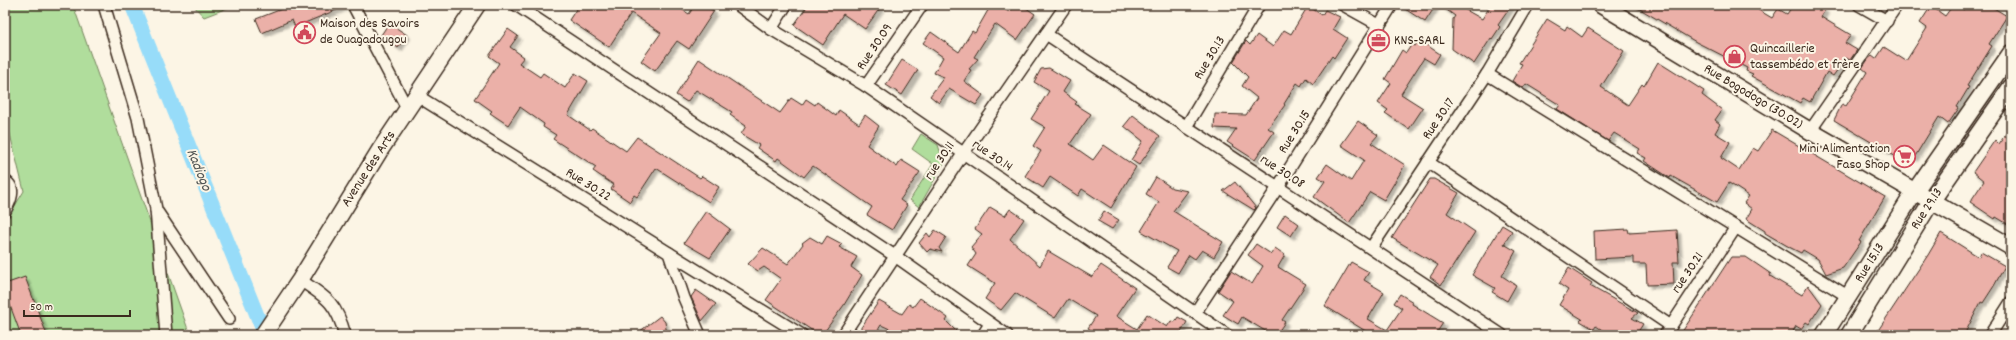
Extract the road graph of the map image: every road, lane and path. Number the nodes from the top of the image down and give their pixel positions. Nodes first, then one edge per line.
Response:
1 (104, 5) edge
2 (353, 5) edge
3 (477, 5) edge
4 (516, 5) edge
5 (738, 5) edge
6 (786, 5) edge
7 (922, 5) edge
8 (1066, 5) edge
9 (1259, 5) edge
10 (1343, 5) edge
11 (1392, 5) edge
12 (1528, 5) edge
13 (1601, 5) edge
14 (1859, 5) edge
15 (1897, 5) edge
16 (1887, 21) junction
17 (1379, 25) junction
18 (771, 29) junction
19 (1046, 34) junction
20 (2011, 53) edge
21 (1487, 74) junction
22 (866, 86) junction
23 (2011, 87) edge
24 (416, 95) junction
25 (408, 110) junction
26 (1186, 127) junction
27 (1810, 131) junction
28 (962, 154) junction
29 (1428, 162) junction
30 (5, 181) edge
31 (1278, 187) junction
32 (1915, 191) junction
33 (1931, 202) junction
34 (156, 209) junction
35 (5, 211) edge
36 (1736, 227) junction
37 (2011, 247) edge
38 (1371, 248) junction
39 (669, 253) junction
40 (895, 256) junction
41 (300, 280) junction
42 (1849, 297) junction
43 (2011, 302) edge
44 (1195, 314) junction
45 (229, 319) dead end
46 (990, 324) junction
47 (1668, 330) edge
48 (166, 335) edge
49 (263, 335) edge
50 (345, 335) edge
51 (700, 335) edge
52 (802, 335) edge
53 (843, 335) edge
54 (983, 335) edge
55 (1007, 335) edge
56 (1227, 335) edge
57 (1502, 335) edge
58 (1824, 335) edge
59 (1849, 335) edge
60 (1990, 335) edge

1 - 34 street
2 - 25 street
3 - 24 street, Avenue des Arts
4 - 40 street
5 - 18 street, rue 30.14
6 - 18 street
7 - 22 street, Rue 30.09
8 - 19 street, rue 30.11
9 - 26 street, Rue 30.13
10 - 17 street
11 - 17 street, Rue 30.15
12 - 21 street, Rue 30.17
13 - 27 street, Rue Bogodogo (30.02)
14 - 16 street
15 - 16 street
16 - 27 street
17 - 31 street, Rue 30.15
18 - 22 street, rue 30.14
19 - 26 street, rue 30.08
19 - 28 street, rue 30.11
20 - 32 street, Rue 29.13
21 - 29 street, Rue 30.17
21 - 36 street
22 - 28 street, rue 30.14
23 - 33 street, Rue 29.13
24 - 25 street, Avenue des Arts
24 - 39 street, Rue 30.22
25 - 41 street, Avenue des Arts
26 - 31 street, rue 30.08
27 - 32 street, Rue Bogodogo (30.02)
28 - 40 street, rue 30.11
28 - 44 street, rue 30.14
29 - 38 street, Rue 30.17
29 - 47 street
30 - 35 street
31 - 38 street, rue 30.08
31 - 44 street, Rue 30.15
32 - 33 street, Rue Bogodogo (30.02)
32 - 42 street, Rue 15.13
33 - 37 street, Rue Bogodogo (30.02)
33 - 59 street, Rue 29.13
34 - 45 street
34 - 48 street
36 - 42 street
36 - 47 street, rue 30.21
38 - 57 street, rue 30.08
39 - 51 street
39 - 52 street, Rue 30.22
40 - 46 street
40 - 53 street, rue 30.11
41 - 49 street, Avenue des Arts
41 - 50 street
42 - 58 street, Rue 15.13
43 - 60 street
44 - 56 street, rue 30.14
46 - 54 street
46 - 55 street

